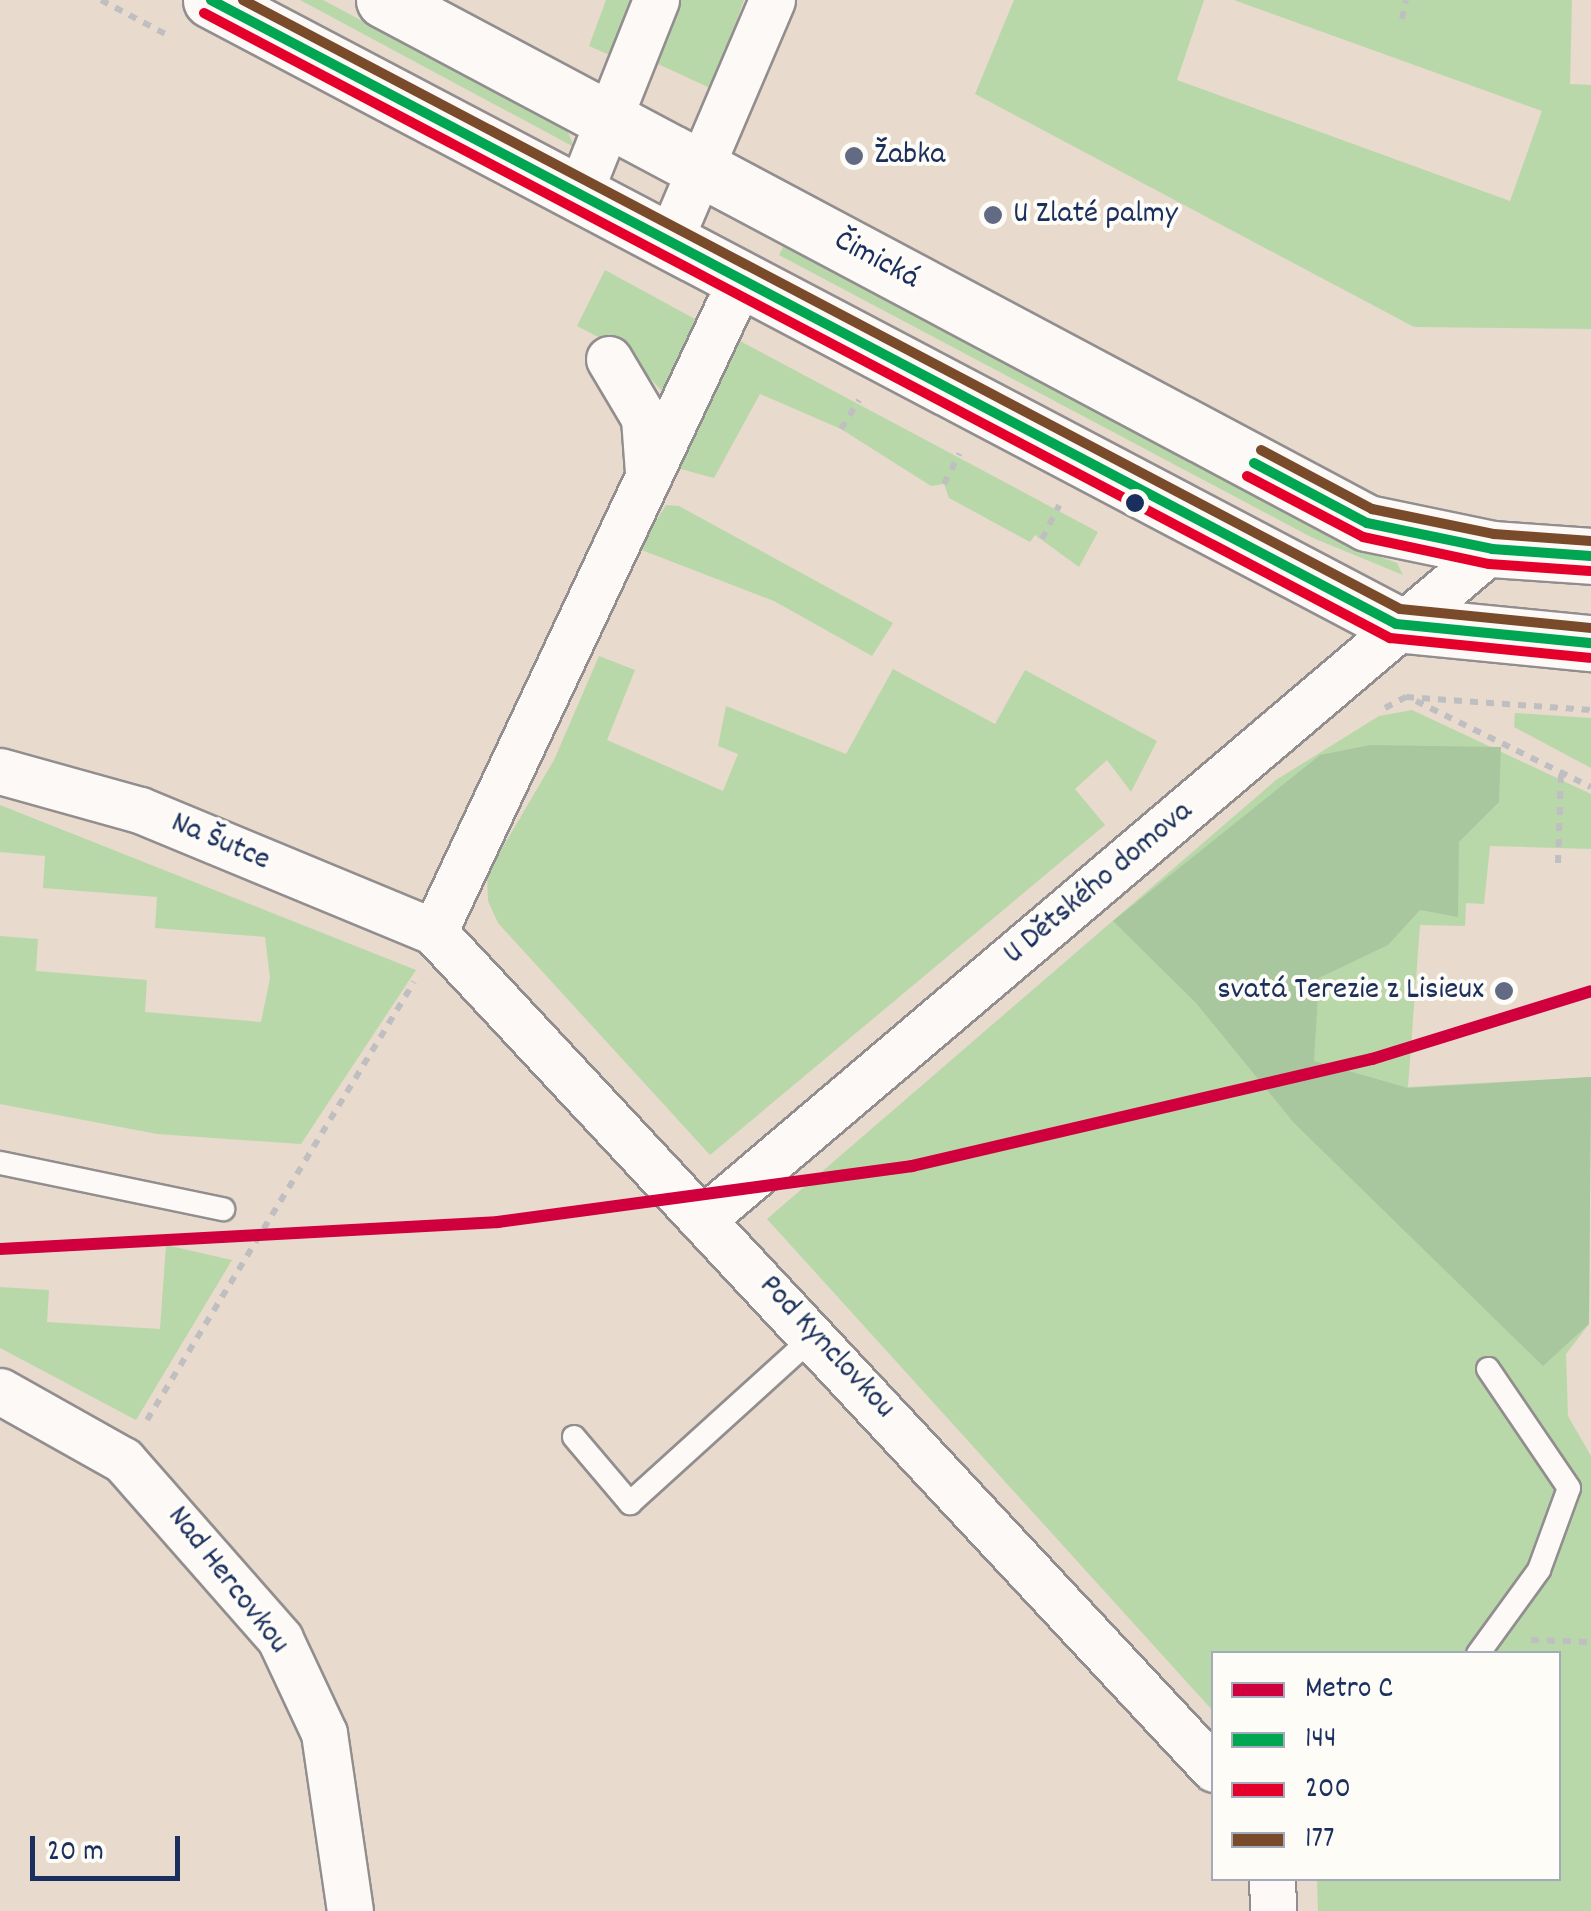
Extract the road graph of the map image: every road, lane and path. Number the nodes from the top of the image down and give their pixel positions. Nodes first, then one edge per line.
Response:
1 (102, 0) edge
2 (384, 0) edge
3 (656, 0) edge
4 (772, 0) edge
5 (1406, 0) edge
6 (1402, 19) dead end
7 (200, 24) edge
8 (610, 120) junction
9 (705, 171) junction
10 (578, 196) junction
11 (668, 244) junction
12 (728, 307) dead end
13 (609, 359) dead end
14 (841, 391) dead end
15 (859, 400) junction
16 (876, 409) dead end
17 (842, 430) dead end
18 (943, 444) dead end
19 (960, 452) junction
20 (976, 461) dead end
21 (648, 474) junction
22 (944, 484) dead end
23 (1043, 495) dead end
24 (1060, 504) junction
25 (1076, 512) dead end
26 (1042, 539) dead end
27 (1492, 549) junction
28 (1591, 556) edge
29 (1396, 624) junction
30 (1591, 643) edge
31 (1406, 697) junction
32 (1591, 710) edge
33 (1372, 714) dead end
34 (0, 770) edge
35 (1561, 772) junction
36 (1591, 788) edge
37 (1558, 863) dead end
38 (434, 932) junction
39 (0, 1163) edge
40 (223, 1208) dead end
41 (704, 1218) junction
42 (815, 1335) junction
43 (1488, 1369) dead end
44 (0, 1391) edge
45 (574, 1438) dead end
46 (123, 1460) junction
47 (1591, 1642) edge
48 (1486, 1646) edge
49 (1211, 1766) edge
50 (1272, 1881) edge
51 (350, 1911) edge
52 (1273, 1911) edge

1 - 7 path
2 - 8 main road, Čimická
3 - 8 street
4 - 9 street
5 - 6 path
7 - 10 main road
8 - 9 main road, Čimická
8 - 10 street
9 - 11 street
9 - 27 main road, Čimická
10 - 11 main road
11 - 29 main road
12 - 21 street
13 - 21 street
14 - 15 path
15 - 16 path
15 - 17 path
18 - 19 path
19 - 20 path
19 - 22 path
21 - 38 street
23 - 24 path
24 - 25 path
24 - 26 path
27 - 28 main road, Čimická
27 - 29 street, U Dětského domova
29 - 30 main road
29 - 41 street, U Dětského domova
31 - 32 path
31 - 33 path
31 - 35 path
34 - 38 street, Na Šutce
35 - 36 path
35 - 37 path
38 - 41 street, Pod Kynclovkou
38 - 46 path
39 - 40 lane
41 - 42 street, Pod Kynclovkou
42 - 45 lane
42 - 49 street, Pod Kynclovkou
43 - 48 lane
44 - 46 street, Nad Hercovkou
46 - 51 street, Nad Hercovkou
47 - 48 path
50 - 52 street

